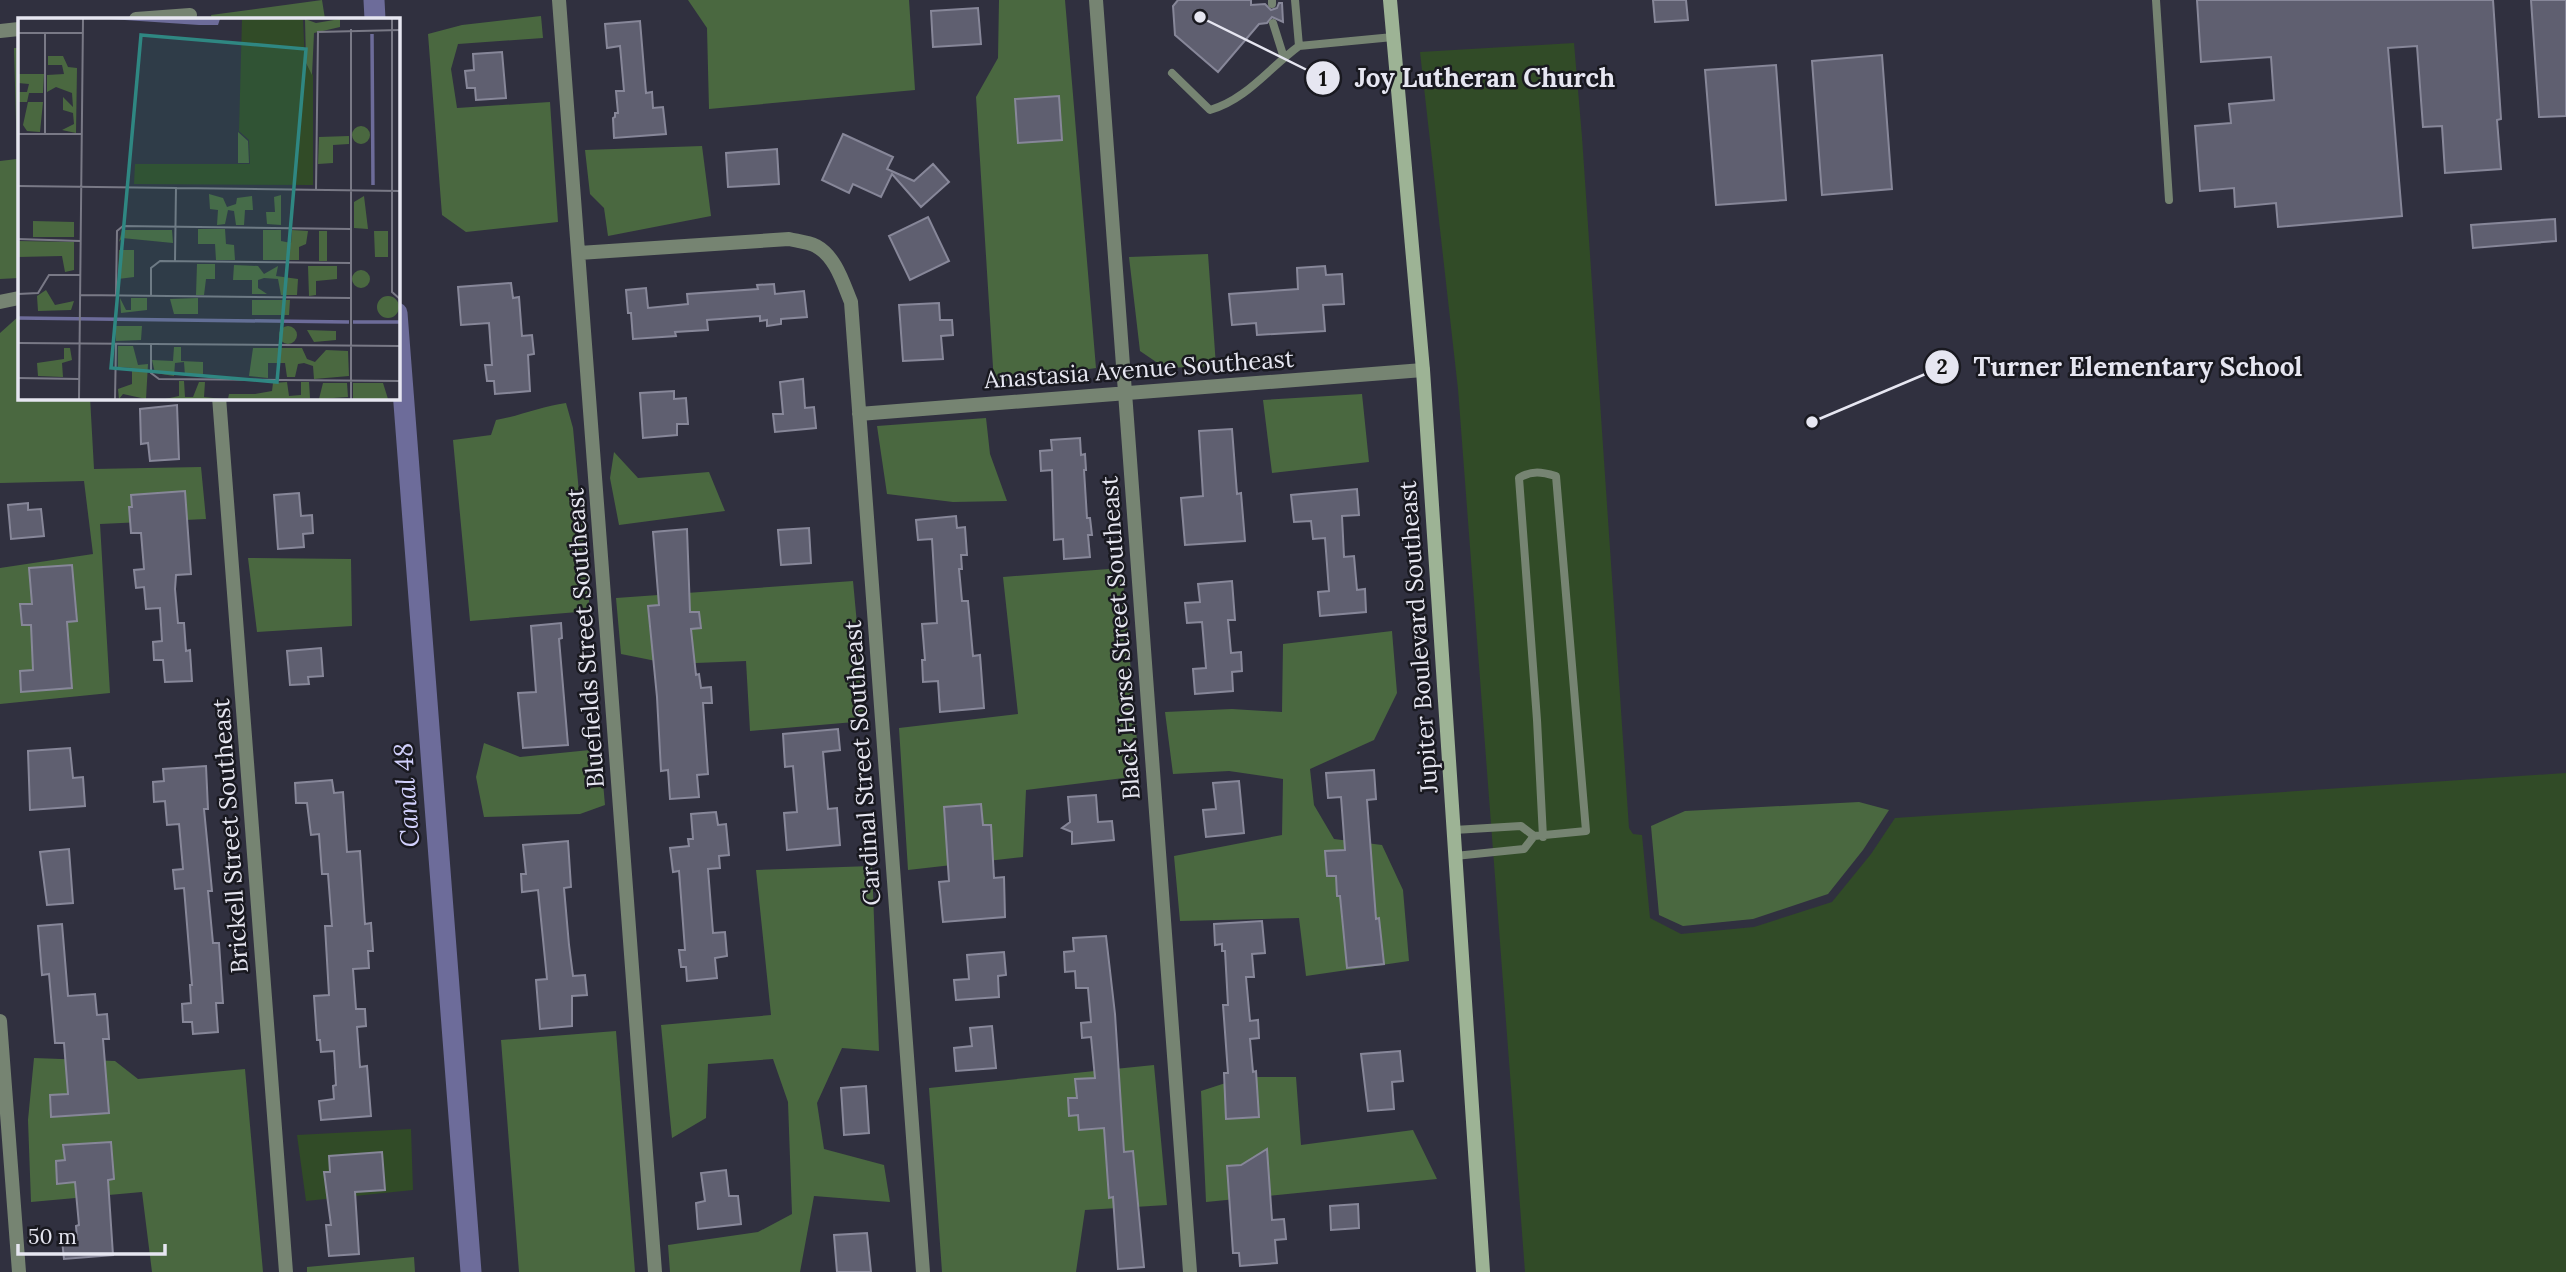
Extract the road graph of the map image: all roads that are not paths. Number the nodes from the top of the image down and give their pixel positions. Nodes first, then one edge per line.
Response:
1 (559, 0) edge
2 (1096, 0) edge
3 (1295, 0) edge
4 (1390, 0) edge
5 (2156, 0) edge
6 (190, 11) edge
7 (143, 18) edge
8 (1273, 23) dead end
9 (18, 29) edge
10 (0, 31) edge
11 (1393, 37) junction
12 (1299, 46) junction
13 (1283, 58) junction
14 (1172, 73) dead end
15 (2169, 200) dead end
16 (579, 253) junction
17 (18, 298) edge
18 (0, 302) edge
19 (1423, 370) junction
20 (1124, 393) junction
21 (219, 399) edge
22 (859, 414) junction
23 (1454, 830) junction
24 (1534, 836) junction
25 (1543, 837) junction
26 (1455, 856) junction
27 (0, 1021) edge
28 (19, 1272) edge
29 (286, 1272) edge
30 (655, 1272) edge
31 (923, 1272) edge
32 (1190, 1272) edge
33 (1483, 1272) edge

1 - 16 street, Bluefields Street Southeast
2 - 20 street, Black Horse Street Southeast
3 - 12 lane
4 - 11 street, Jupiter Boulevard Southeast
5 - 15 lane
6 - 7 street
8 - 13 lane
9 - 10 street
11 - 12 lane
11 - 19 street, Jupiter Boulevard Southeast
12 - 13 lane
13 - 14 lane
16 - 22 street, Cardinal Street Southeast
16 - 30 street, Bluefields Street Southeast
17 - 18 street
19 - 20 street, Anastasia Avenue Southeast
19 - 23 street, Jupiter Boulevard Southeast
20 - 22 street, Anastasia Avenue Southeast
20 - 32 street, Black Horse Street Southeast
21 - 29 street, Brickell Street Southeast
22 - 31 street, Cardinal Street Southeast
23 - 24 lane
23 - 26 street, Jupiter Boulevard Southeast
24 - 25 lane
24 - 26 lane
25 - 25 lane
26 - 33 street, Jupiter Boulevard Southeast
27 - 28 street

